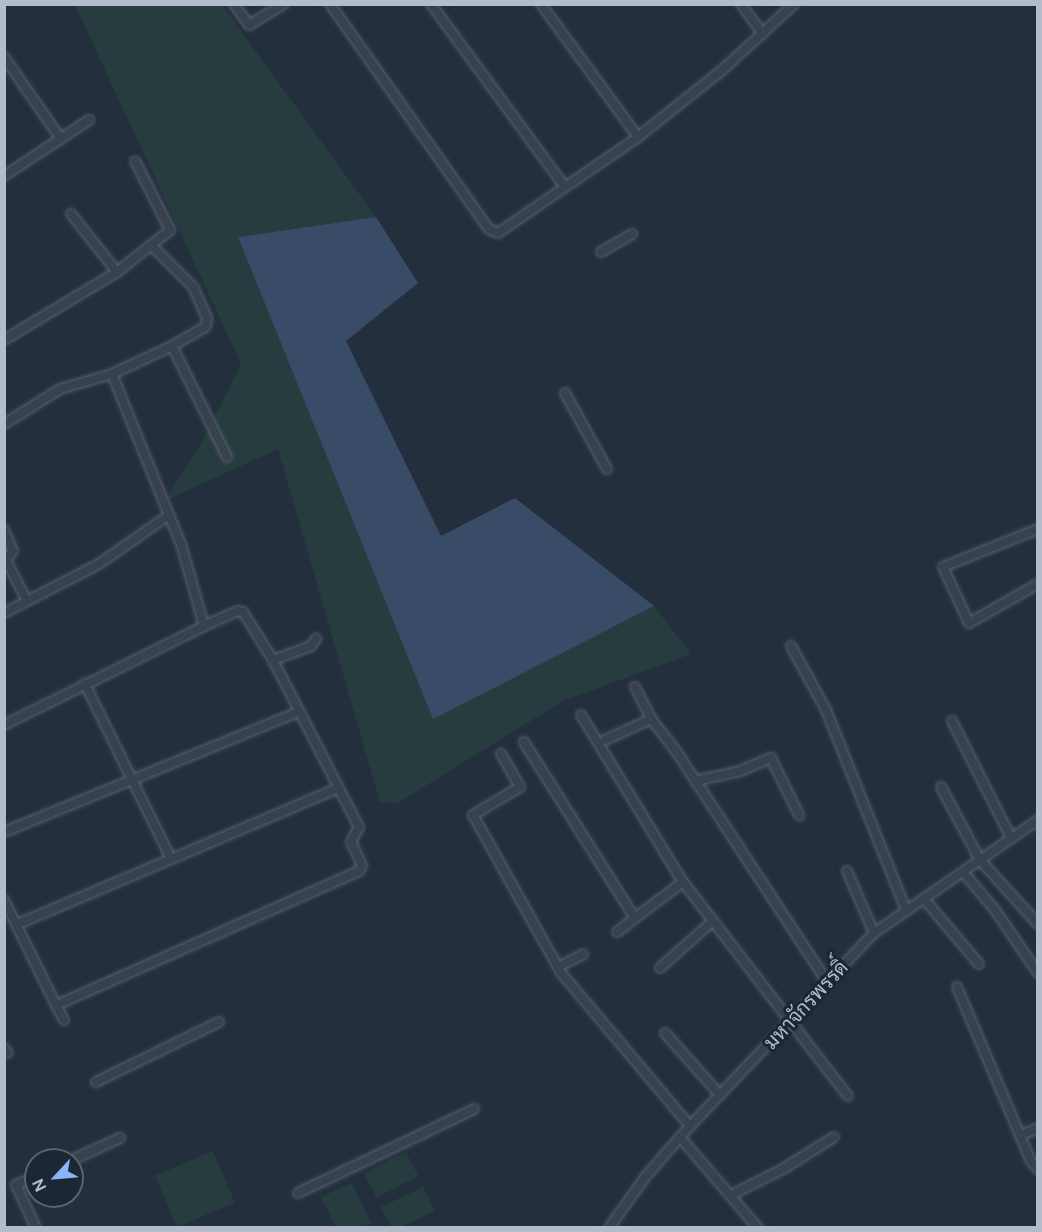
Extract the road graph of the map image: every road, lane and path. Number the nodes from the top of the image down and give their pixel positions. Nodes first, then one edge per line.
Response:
1 (234, 4) edge
2 (284, 4) edge
3 (330, 4) edge
4 (431, 4) edge
5 (541, 4) edge
6 (741, 4) edge
7 (794, 4) edge
8 (763, 34) junction
9 (4, 57) edge
10 (89, 120) dead end
11 (638, 137) junction
12 (61, 139) junction
13 (135, 161) dead end
14 (4, 176) edge
15 (564, 186) junction
16 (71, 214) dead end
17 (632, 234) dead end
18 (151, 245) junction
19 (601, 252) dead end
20 (117, 272) junction
21 (4, 340) edge
22 (172, 346) junction
23 (112, 374) junction
24 (565, 393) dead end
25 (4, 424) edge
26 (227, 457) dead end
27 (607, 468) dead end
28 (169, 515) junction
29 (1038, 528) edge
30 (4, 530) edge
31 (1038, 584) edge
32 (27, 601) junction
33 (4, 613) edge
34 (204, 626) junction
35 (316, 639) dead end
36 (791, 646) dead end
37 (273, 660) junction
38 (85, 684) junction
39 (635, 687) dead end
40 (298, 712) junction
41 (581, 715) dead end
42 (651, 719) junction
43 (952, 721) dead end
44 (4, 725) edge
45 (605, 740) dead end
46 (524, 742) dead end
47 (501, 754) dead end
48 (132, 780) junction
49 (695, 781) junction
50 (941, 787) dead end
51 (338, 788) junction
52 (799, 815) dead end
53 (1038, 820) edge
54 (4, 832) edge
55 (1011, 838) junction
56 (171, 859) junction
57 (980, 860) junction
58 (847, 871) dead end
59 (963, 872) junction
60 (683, 882) junction
61 (924, 898) junction
62 (6, 906) edge
63 (906, 910) junction
64 (635, 918) junction
65 (713, 921) junction
66 (18, 924) junction
67 (1038, 924) edge
68 (617, 932) dead end
69 (874, 933) junction
70 (583, 954) dead end
71 (979, 964) dead end
72 (558, 967) junction
73 (660, 968) dead end
74 (1038, 973) edge
75 (828, 983) junction
76 (957, 987) dead end
77 (56, 1005) junction
78 (64, 1020) dead end
79 (793, 1021) junction
80 (219, 1022) dead end
81 (664, 1033) dead end
82 (96, 1082) dead end
83 (720, 1095) junction
84 (848, 1096) dead end
85 (474, 1109) dead end
86 (690, 1126) junction
87 (1038, 1128) edge
88 (1021, 1135) junction
89 (680, 1137) junction
90 (834, 1137) dead end
91 (120, 1138) dead end
92 (84, 1154) edge
93 (1038, 1169) edge
94 (24, 1181) edge
95 (298, 1193) dead end
96 (731, 1195) junction
97 (24, 1202) edge
98 (27, 1208) edge
99 (36, 1227) edge
100 (609, 1227) edge
101 (758, 1227) edge

1 - 2 street
3 - 15 street
4 - 15 street
5 - 11 street
6 - 8 street
7 - 8 street
8 - 11 street
9 - 12 street
10 - 12 street
11 - 15 street
12 - 14 street
13 - 18 street
16 - 20 street
17 - 19 street
18 - 20 street
18 - 22 street
20 - 21 street
22 - 23 street
22 - 26 street
23 - 25 street
23 - 28 street
24 - 27 street
28 - 32 street
28 - 34 street
29 - 31 street
30 - 32 street
32 - 33 street
34 - 37 street
34 - 38 street
35 - 37 street
36 - 63 street
37 - 40 street
38 - 44 street
38 - 48 street
39 - 42 street
40 - 48 street
40 - 51 street
41 - 60 street
42 - 45 street
42 - 49 street
43 - 55 street
46 - 64 street
47 - 72 street
48 - 54 street
48 - 56 street
49 - 52 street
49 - 75 street
50 - 57 street
51 - 56 street
51 - 77 street
53 - 55 street, มหาจักรพรรดิ์
55 - 57 street, มหาจักรพรรดิ์
56 - 66 street
57 - 59 street, มหาจักรพรรดิ์
57 - 67 street
58 - 69 street
59 - 61 street, มหาจักรพรรดิ์
59 - 74 street
60 - 64 street
60 - 65 street
61 - 63 street, มหาจักรพรรดิ์
61 - 71 street
62 - 66 street
63 - 69 street, มหาจักรพรรดิ์
64 - 68 street
65 - 73 street
65 - 79 street
66 - 77 street
69 - 75 street, มหาจักรพรรดิ์
70 - 72 street
72 - 86 street
75 - 79 street, มหาจักรพรรดิ์
76 - 88 street
77 - 78 street
79 - 83 street, มหาจักรพรรดิ์
79 - 84 street
80 - 82 street
81 - 83 street
83 - 86 street, มหาจักรพรรดิ์
85 - 95 street
86 - 89 street, มหาจักรพรรดิ์
87 - 88 street
88 - 93 street
89 - 96 street
89 - 100 street, มหาจักรพรรดิ์
90 - 96 street
91 - 92 street
94 - 97 street
96 - 101 street
98 - 99 street

